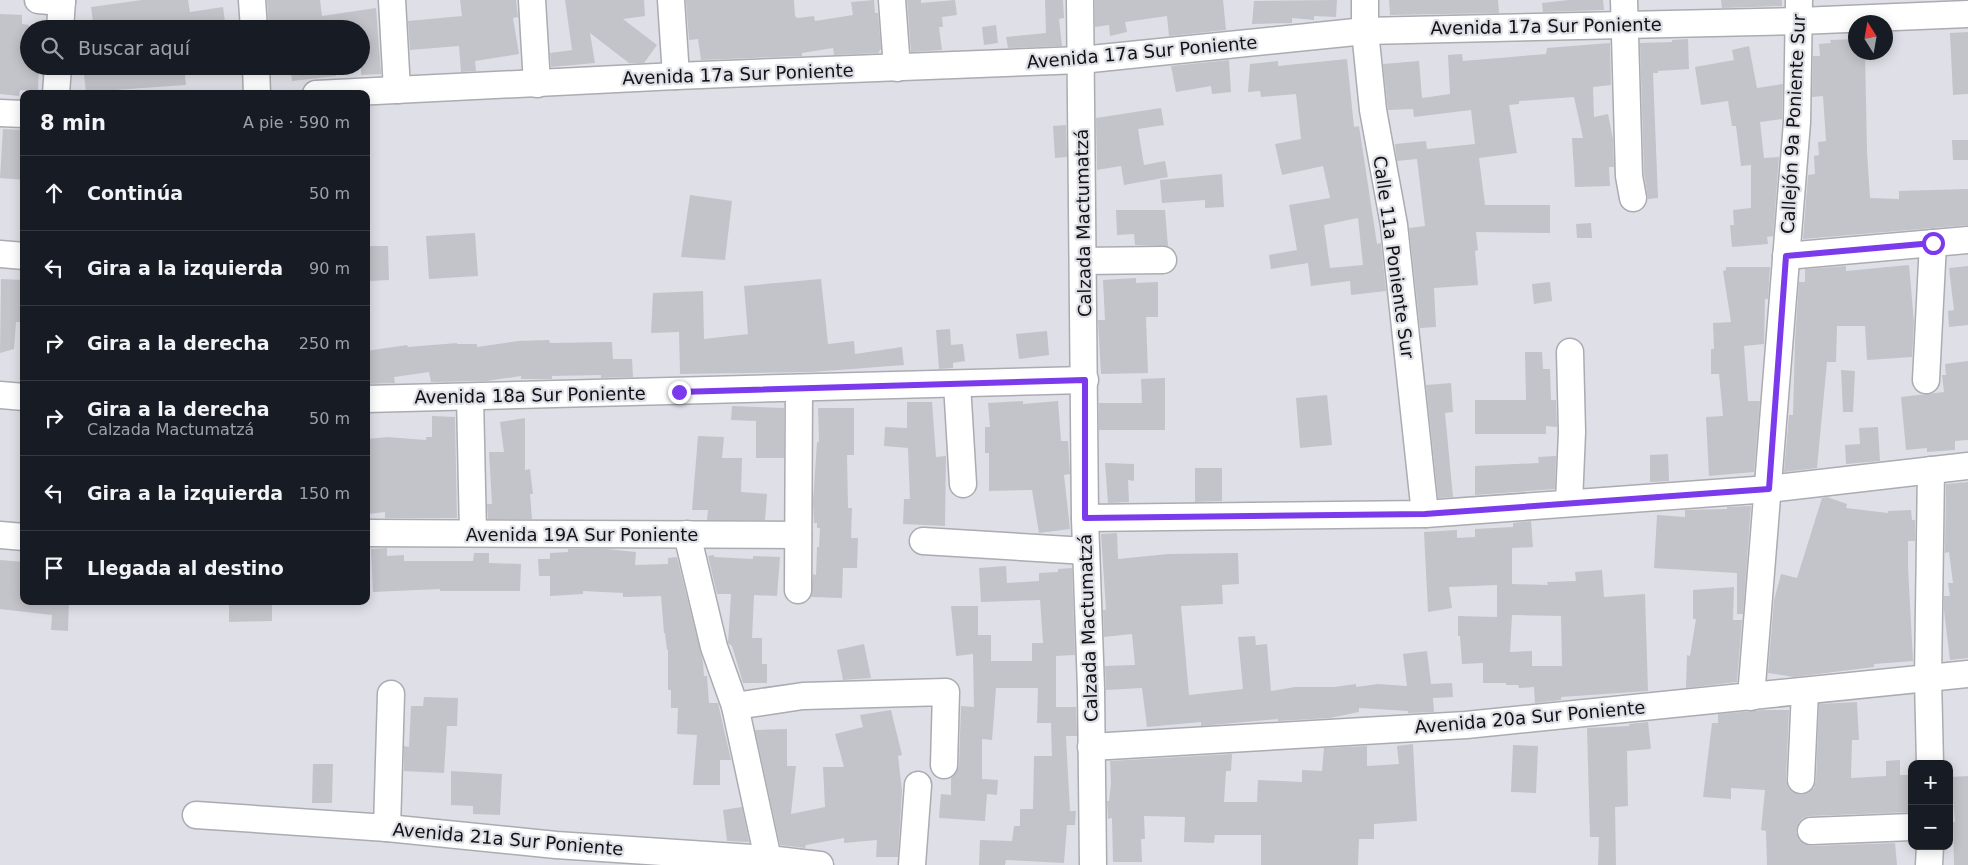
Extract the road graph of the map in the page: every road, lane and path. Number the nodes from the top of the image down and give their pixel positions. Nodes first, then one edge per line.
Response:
1 (252, 0) edge
2 (392, 0) edge
3 (532, 0) edge
4 (671, 0) edge
5 (892, 0) edge
6 (1080, 0) edge
7 (1365, 0) edge
8 (54, 1) edge
9 (1799, 10) edge
10 (1624, 12) edge
11 (1968, 14) edge
12 (58, 20) edge
13 (253, 20) edge
14 (1365, 31) junction
15 (1081, 60) junction
16 (897, 68) junction
17 (57, 75) edge
18 (256, 75) edge
19 (676, 76) junction
20 (537, 84) junction
21 (56, 90) edge
22 (257, 90) edge
23 (397, 90) junction
24 (370, 91) edge
25 (0, 113) edge
26 (20, 114) edge
27 (1633, 198) dead end
28 (1968, 240) edge
29 (1933, 243) junction
30 (0, 254) edge
31 (20, 256) edge
32 (1786, 256) junction
33 (1163, 260) dead end
34 (1083, 262) junction
35 (1570, 352) dead end
36 (1085, 380) junction
37 (1926, 380) dead end
38 (957, 384) junction
39 (799, 388) junction
40 (0, 395) edge
41 (470, 397) junction
42 (20, 398) edge
43 (370, 399) edge
44 (1968, 466) edge
45 (1931, 470) junction
46 (963, 484) dead end
47 (1769, 489) junction
48 (1569, 503) junction
49 (1425, 514) junction
50 (1085, 518) junction
51 (370, 533) edge
52 (473, 533) junction
53 (686, 534) junction
54 (0, 535) edge
55 (798, 535) junction
56 (20, 537) edge
57 (923, 541) dead end
58 (1086, 551) junction
59 (798, 590) dead end
60 (1968, 674) edge
61 (1928, 678) junction
62 (1805, 691) junction
63 (391, 694) dead end
64 (1751, 697) junction
65 (735, 706) junction
66 (1091, 747) junction
67 (1930, 760) edge
68 (944, 765) dead end
69 (1802, 780) dead end
70 (918, 785) dead end
71 (196, 815) dead end
72 (1908, 827) edge
73 (387, 828) junction
74 (1811, 831) dead end
75 (1930, 850) edge
76 (768, 859) junction
77 (820, 865) edge
78 (912, 865) edge
79 (1093, 865) edge
80 (1929, 865) edge

1 - 13 street
2 - 23 street
3 - 20 street
4 - 19 street
5 - 16 street
6 - 15 street, Calzada Mactumatzá
7 - 14 street, Calle 11a Poniente Sur
8 - 12 street
9 - 10 street, Avenida 17a Sur Poniente
9 - 11 street, Avenida 17a Sur Poniente
9 - 32 street, Callejón 9a Poniente Sur
10 - 14 street, Avenida 17a Sur Poniente
10 - 27 street
14 - 15 street, Avenida 17a Sur Poniente
14 - 49 street, Calle 11a Poniente Sur
15 - 16 street, Avenida 17a Sur Poniente
15 - 34 street, Calzada Mactumatzá
16 - 19 street, Avenida 17a Sur Poniente
17 - 21 street
18 - 22 street
19 - 20 street, Avenida 17a Sur Poniente
20 - 23 street, Avenida 17a Sur Poniente
23 - 24 street, Avenida 17a Sur Poniente
25 - 26 street
28 - 29 street
29 - 32 street
29 - 37 street
30 - 31 street
32 - 47 street, Callejón 9a Poniente Sur
33 - 34 street
34 - 36 street, Calzada Mactumatzá
35 - 48 street
36 - 38 street, Avenida 18a Sur Poniente
36 - 50 street, Calzada Mactumatzá
38 - 39 street, Avenida 18a Sur Poniente
38 - 46 street
39 - 41 street, Avenida 18a Sur Poniente
39 - 55 street
40 - 42 street
41 - 43 street, Avenida 18a Sur Poniente
41 - 52 street
44 - 45 street
45 - 47 street
45 - 61 street
47 - 48 street
47 - 64 street, Callejón 9a Poniente Sur
48 - 49 street
49 - 50 street
50 - 58 street, Calzada Mactumatzá
51 - 52 street, Avenida 19A Sur Poniente
52 - 53 street, Avenida 19A Sur Poniente
53 - 55 street, Avenida 19A Sur Poniente
53 - 65 street
54 - 56 street
55 - 59 street
57 - 58 street
58 - 66 street, Calzada Mactumatzá
60 - 61 street, Avenida 20a Sur Poniente
61 - 62 street, Avenida 20a Sur Poniente
61 - 67 street
62 - 64 street, Avenida 20a Sur Poniente
62 - 69 street
63 - 73 street
64 - 66 street, Avenida 20a Sur Poniente
65 - 68 street
65 - 76 street
66 - 79 street, Calzada Mactumatzá
70 - 78 street
71 - 73 street, Avenida 21a Sur Poniente
72 - 74 street
73 - 76 street, Avenida 21a Sur Poniente
75 - 80 street
76 - 77 street, Avenida 21a Sur Poniente

